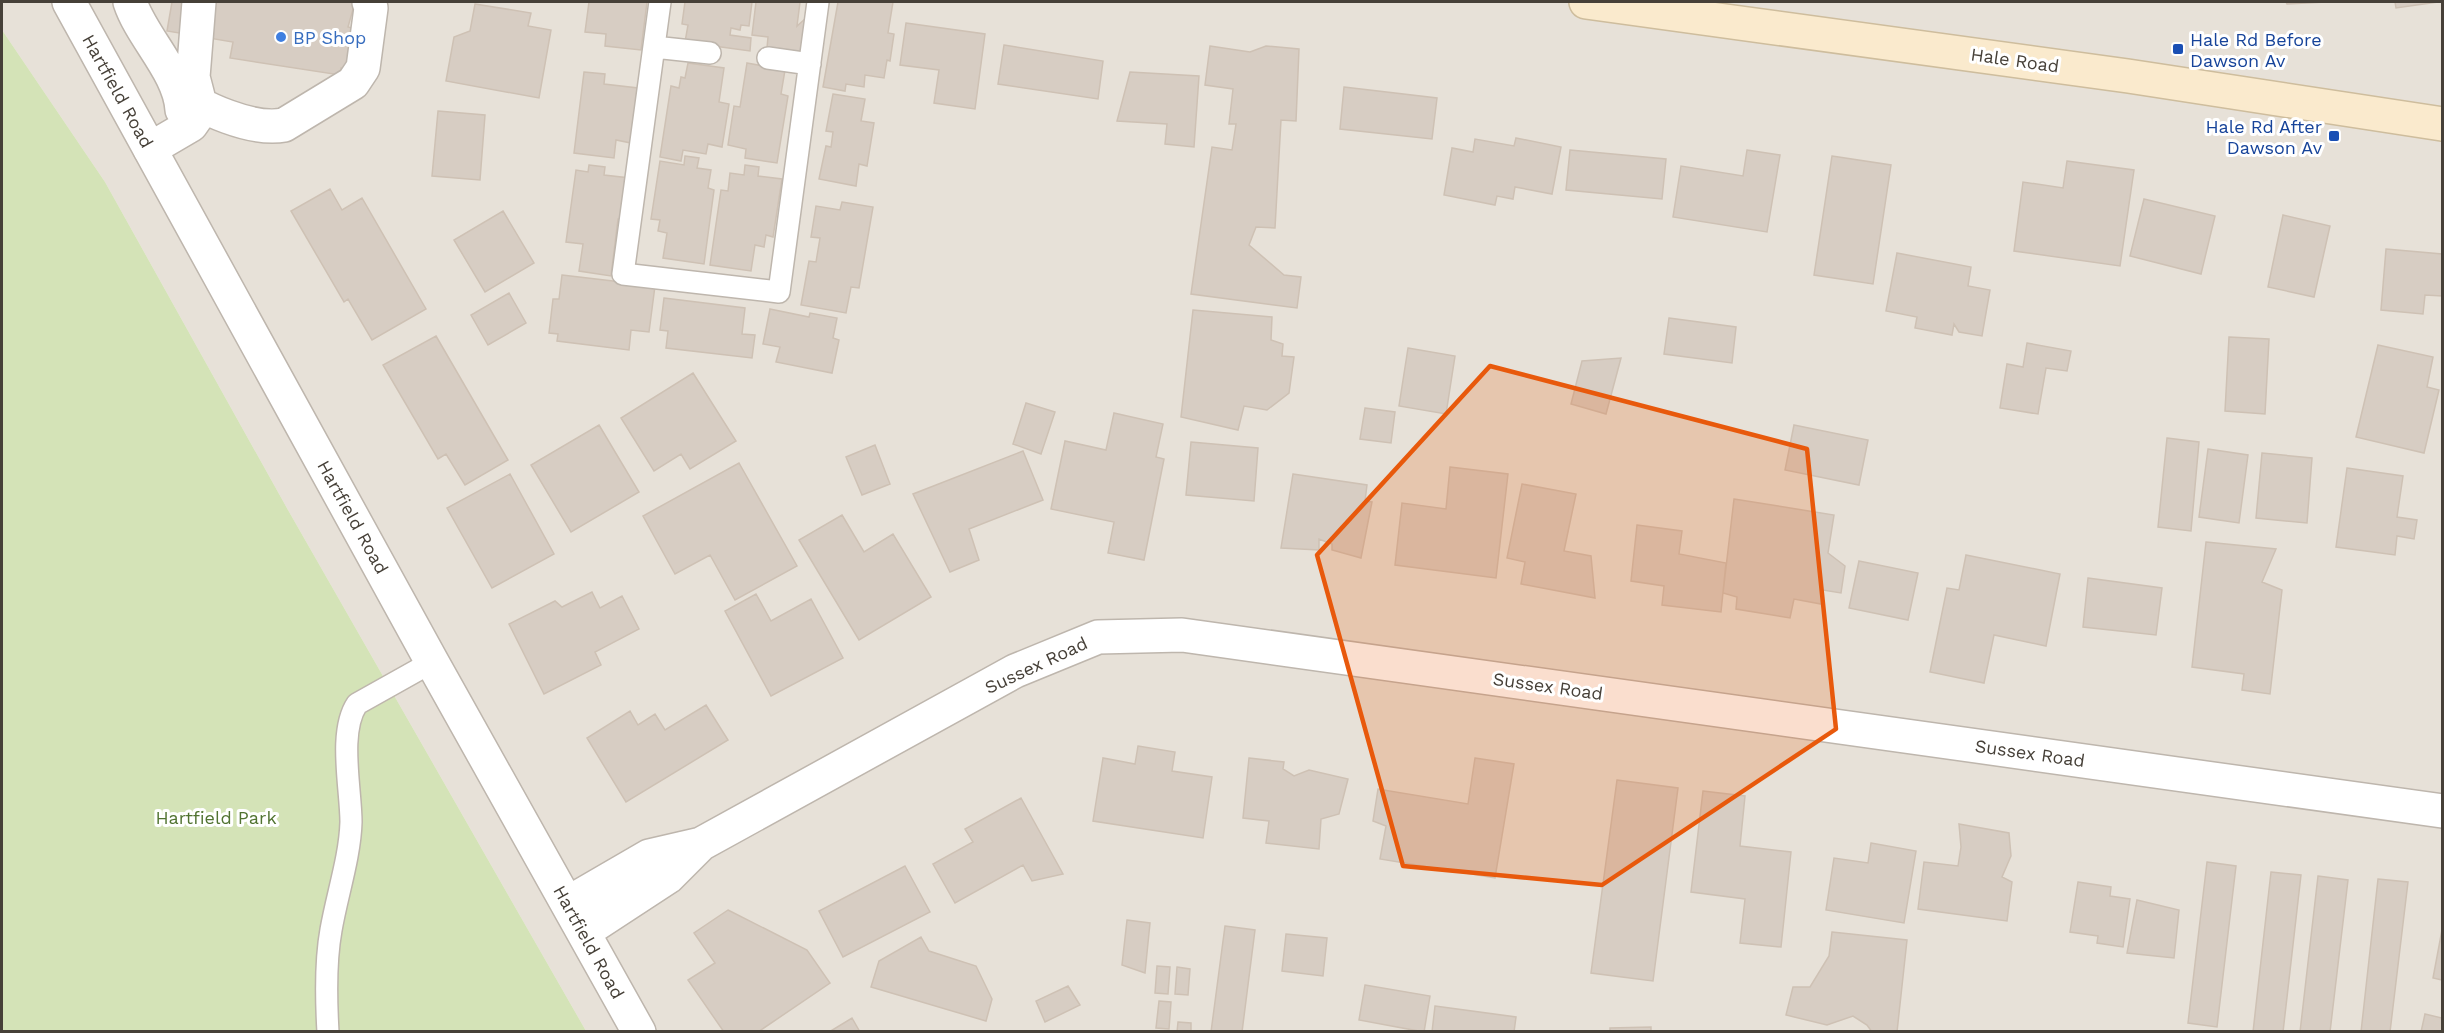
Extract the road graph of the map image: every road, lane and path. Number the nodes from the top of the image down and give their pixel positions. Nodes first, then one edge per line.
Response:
1 (69, 2) edge
2 (130, 2) edge
3 (199, 2) edge
4 (369, 2) edge
5 (660, 2) edge
6 (818, 2) edge
7 (1586, 2) edge
8 (654, 46) junction
9 (710, 53) dead end
10 (768, 58) dead end
11 (810, 64) junction
12 (189, 96) junction
13 (2442, 124) edge
14 (162, 142) junction
15 (432, 662) junction
16 (2442, 811) edge
17 (700, 844) junction
18 (568, 903) junction
19 (584, 932) junction
20 (328, 1032) edge
21 (639, 1032) edge

1 - 14 street, Hartfield Road
2 - 12 street
3 - 12 street
4 - 12 street
5 - 8 lane
6 - 11 lane
7 - 13 main road, Hale Road
8 - 9 lane
8 - 11 lane
10 - 11 lane
12 - 14 street
14 - 15 street, Hartfield Road
15 - 18 street, Hartfield Road
15 - 20 lane
16 - 17 street, Sussex Road
17 - 18 street, Sussex Road
17 - 19 street, Sussex Road
18 - 19 street, Hartfield Road
19 - 21 street, Hartfield Road

